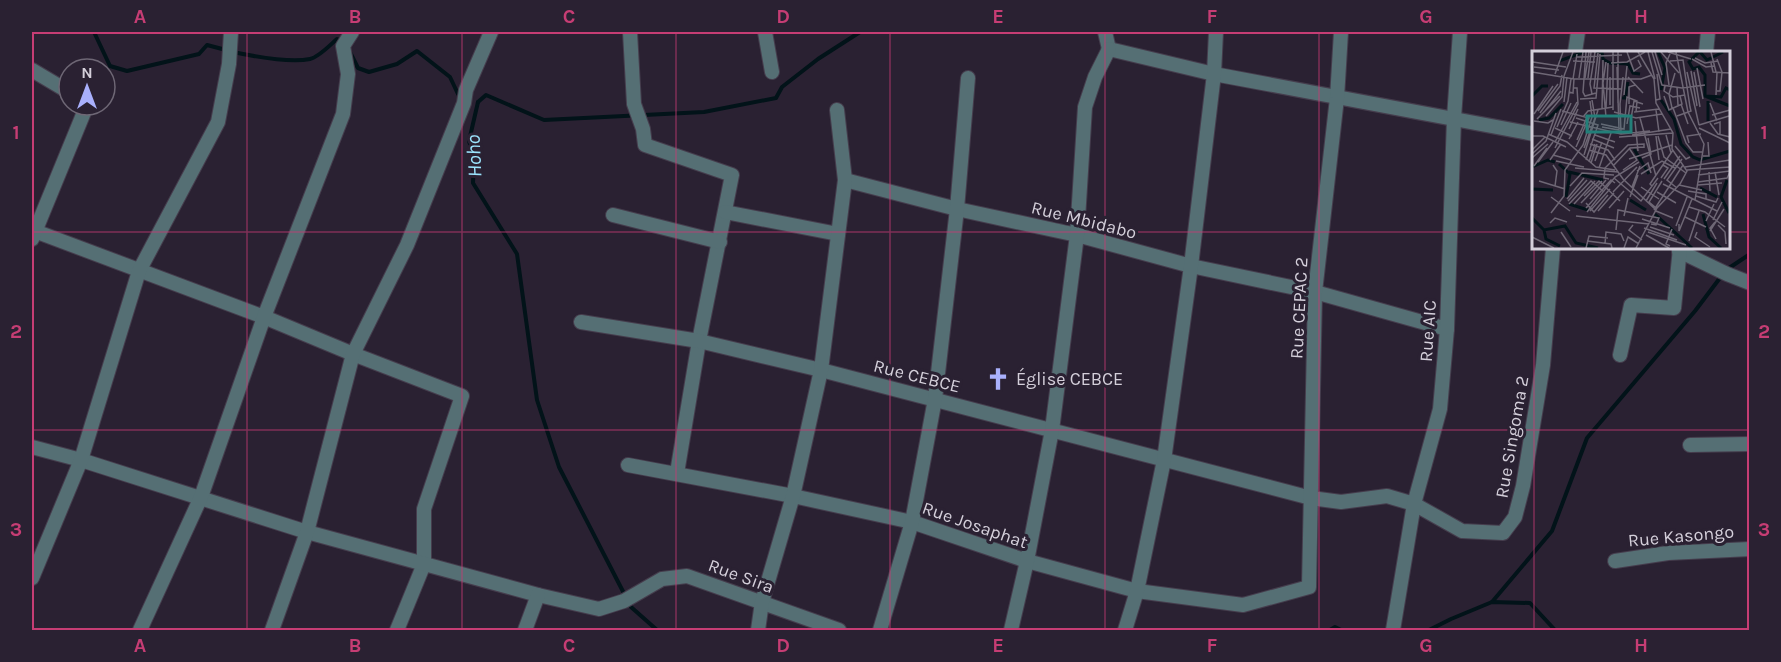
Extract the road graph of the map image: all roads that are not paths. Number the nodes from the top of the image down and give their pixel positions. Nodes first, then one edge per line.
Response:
1 (352, 32) edge
2 (491, 32) edge
3 (630, 32) edge
4 (765, 32) edge
5 (1105, 32) edge
6 (1216, 32) edge
7 (1341, 32) edge
8 (1460, 32) edge
9 (1578, 32) edge
10 (1708, 32) edge
11 (230, 36) edge
12 (1108, 49) junction
13 (1575, 51) edge
14 (1706, 51) edge
15 (32, 70) edge
16 (772, 72) dead end
17 (1214, 74) junction
18 (968, 78) dead end
19 (57, 85) edge
20 (1337, 98) junction
21 (837, 110) dead end
22 (82, 117) edge
23 (1454, 118) junction
24 (1532, 134) edge
25 (845, 180) junction
26 (957, 209) junction
27 (725, 212) junction
28 (613, 215) dead end
29 (32, 233) edge
30 (838, 234) junction
31 (1077, 235) junction
32 (720, 242) junction
33 (1553, 249) edge
34 (1680, 249) edge
35 (1191, 266) junction
36 (139, 271) junction
37 (1749, 283) edge
38 (1315, 292) junction
39 (264, 317) junction
40 (581, 322) dead end
41 (1447, 329) junction
42 (699, 341) junction
43 (353, 354) junction
44 (1620, 355) dead end
45 (821, 370) junction
46 (935, 399) junction
47 (1052, 429) junction
48 (1749, 444) edge
49 (1690, 445) dead end
50 (32, 447) edge
51 (81, 460) junction
52 (1164, 460) junction
53 (628, 465) dead end
54 (677, 473) junction
55 (793, 496) junction
56 (201, 497) junction
57 (1311, 498) junction
58 (1413, 504) junction
59 (912, 522) junction
60 (308, 532) junction
61 (1749, 549) edge
62 (1027, 561) junction
63 (1615, 561) dead end
64 (424, 564) junction
65 (32, 578) edge
66 (1310, 587) joint
67 (1137, 591) junction
68 (538, 595) junction
69 (762, 602) junction
70 (1393, 629) edge
71 (140, 630) edge
72 (272, 630) edge
73 (398, 630) edge
74 (525, 630) edge
75 (758, 630) edge
76 (839, 630) edge
77 (880, 630) edge
78 (1011, 630) edge
79 (1125, 630) edge

1 - 39 street
2 - 43 street
3 - 27 street
4 - 16 street
5 - 12 street
6 - 17 street
7 - 20 street, Rue CEPAC 2
8 - 23 street, Rue AIC
9 - 13 street
10 - 14 street
11 - 36 street
12 - 17 street
12 - 31 street
15 - 19 street
17 - 20 street
17 - 35 street
18 - 26 street
20 - 23 street
20 - 38 street, Rue CEPAC 2
21 - 25 street
22 - 29 street
23 - 24 street
23 - 41 street, Rue AIC
25 - 26 street, Rue Mbidabo
25 - 30 street
26 - 31 street, Rue Mbidabo
26 - 46 street
27 - 30 street
27 - 32 street
28 - 32 street
29 - 36 street
30 - 45 street
31 - 35 street, Rue Mbidabo
31 - 47 street
32 - 42 street
33 - 58 street, Rue Singoma 2
34 - 37 street
34 - 44 street
35 - 38 street, Rue Mbidabo
35 - 52 street
36 - 39 street
36 - 51 street
38 - 41 street, Rue Mbidabo
38 - 57 street, Rue CEPAC 2
39 - 43 street
39 - 56 street
40 - 42 street, Rue CEBCE
41 - 58 street, Rue AIC
42 - 45 street, Rue CEBCE
42 - 54 street
43 - 60 street
43 - 64 street
45 - 46 street, Rue CEBCE
45 - 55 street
46 - 47 street, Rue CEBCE
46 - 59 street
47 - 52 street, Rue CEBCE
47 - 62 street
48 - 49 street
50 - 51 street, Rue Sira
51 - 56 street, Rue Sira
51 - 65 street
52 - 57 street, Rue CEBCE
52 - 67 street
53 - 54 street, Rue Josaphat
54 - 55 street, Rue Josaphat
55 - 59 street, Rue Josaphat
55 - 69 street
56 - 60 street, Rue Sira
56 - 71 street
57 - 58 street, Rue CEBCE
57 - 66 street, Rue CEPAC 2
58 - 70 street, Rue AIC
59 - 62 street, Rue Josaphat
59 - 77 street
60 - 64 street, Rue Sira
60 - 72 street
61 - 63 street, Rue Kasongo
62 - 67 street, Rue Josaphat
62 - 78 street
64 - 68 street, Rue Sira
64 - 73 street
66 - 67 street, Rue Josaphat
67 - 79 street
68 - 69 street, Rue Sira
68 - 74 street
69 - 75 street
69 - 76 street, Rue Sira

